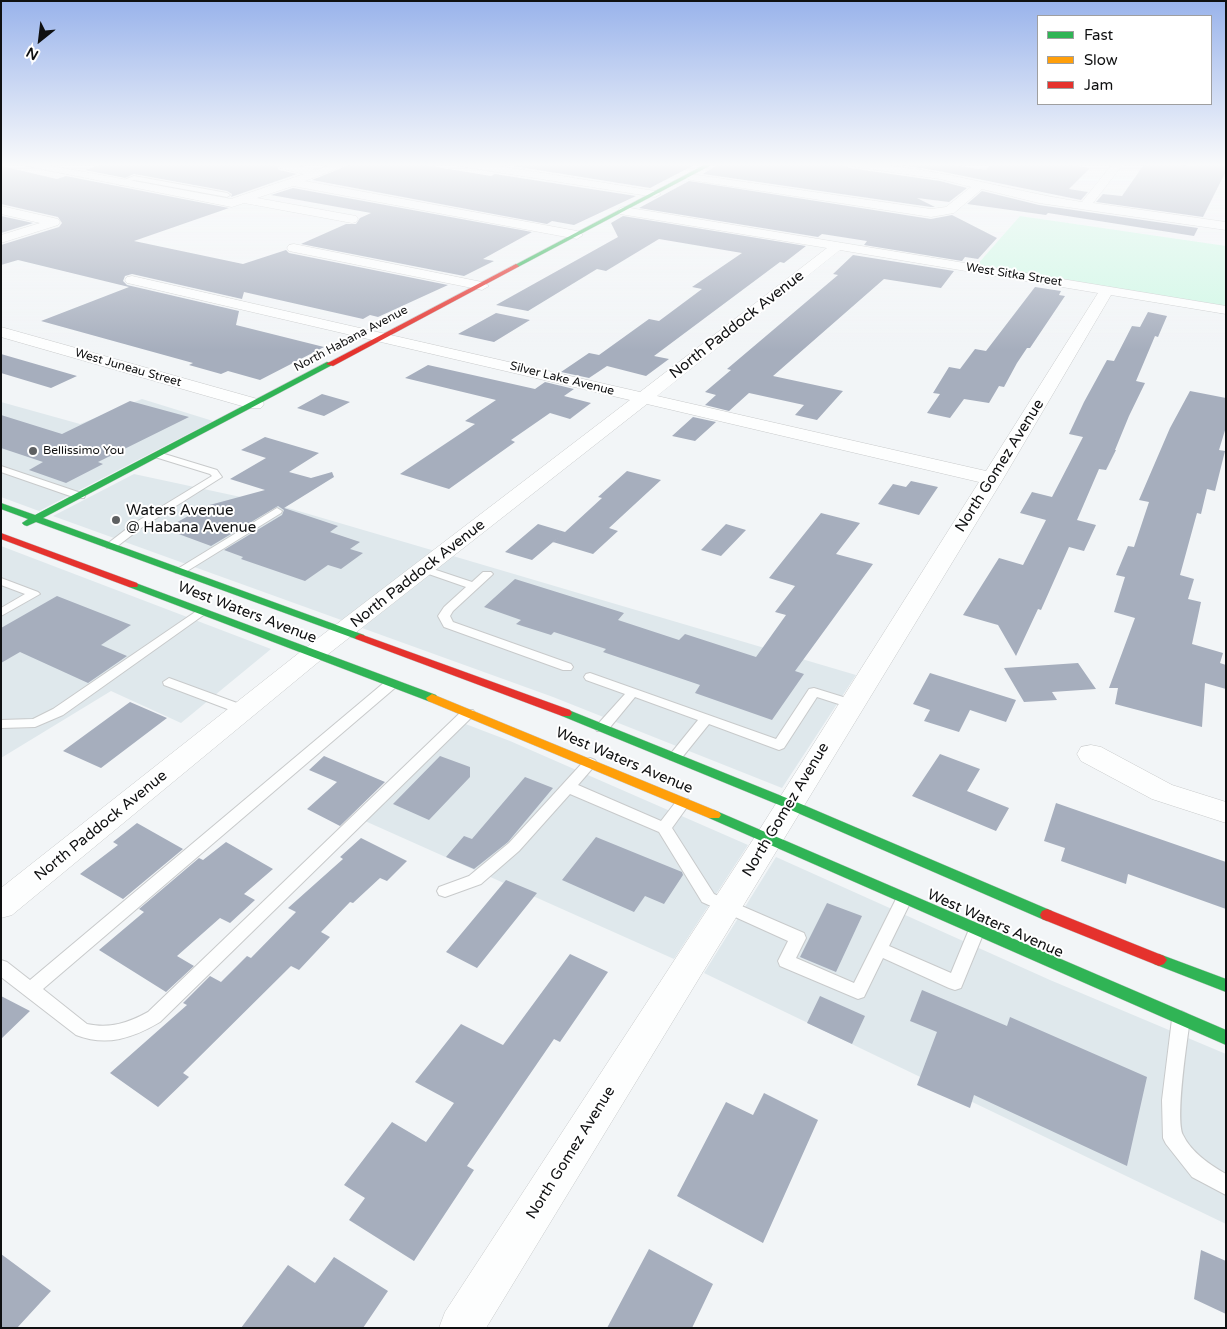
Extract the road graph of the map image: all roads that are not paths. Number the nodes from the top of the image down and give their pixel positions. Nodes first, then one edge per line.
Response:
1 (45, 225) edge
2 (524, 225) edge
3 (597, 225) edge
4 (710, 225) edge
5 (577, 235) junction
6 (1, 239) edge
7 (838, 246) junction
8 (294, 248) dead end
9 (132, 280) dead end
10 (482, 286) junction
11 (1107, 290) junction
12 (1226, 310) edge
13 (1, 332) edge
14 (386, 337) junction
15 (643, 399) junction
16 (255, 404) junction
17 (158, 455) junction
18 (1, 469) edge
19 (993, 479) junction
20 (80, 496) junction
21 (1, 506) edge
22 (277, 512) dead end
23 (36, 518) junction
24 (2, 537) edge
25 (111, 546) junction
26 (424, 569) junction
27 (180, 571) junction
28 (487, 574) dead end
29 (1, 581) edge
30 (474, 586) junction
31 (201, 612) junction
32 (1, 613) edge
33 (344, 632) junction
34 (313, 654) junction
35 (567, 667) dead end
36 (590, 677) dead end
37 (169, 682) dead end
38 (390, 684) junction
39 (632, 692) junction
40 (851, 704) junction
41 (243, 710) junction
42 (468, 713) junction
43 (706, 719) junction
44 (1, 724) edge
45 (602, 728) junction
46 (1091, 754) dead end
47 (675, 757) junction
48 (590, 763) junction
49 (568, 788) junction
50 (683, 803) junction
51 (789, 804) junction
52 (1226, 813) edge
53 (664, 828) junction
54 (769, 840) junction
55 (445, 891) dead end
56 (904, 900) junction
57 (1, 906) edge
58 (726, 907) junction
59 (976, 932) junction
60 (879, 949) junction
61 (1, 967) edge
62 (1226, 986) edge
63 (31, 989) junction
64 (1180, 1019) junction
65 (1226, 1038) edge
66 (1226, 1185) edge
67 (461, 1328) edge

1 - 6 street
2 - 5 street
3 - 5 main road, North Habana Avenue
4 - 7 street, West Sitka Street
5 - 10 main road, North Habana Avenue
7 - 11 street, West Sitka Street
7 - 15 street, North Paddock Avenue
8 - 10 street
9 - 14 street, Silver Lake Avenue
10 - 14 main road, North Habana Avenue
11 - 12 street, West Sitka Street
11 - 19 street, North Gomez Avenue
13 - 16 street, West Juneau Street
14 - 15 street, Silver Lake Avenue
14 - 16 main road, North Habana Avenue
15 - 19 street, Silver Lake Avenue
15 - 26 street, North Paddock Avenue
16 - 17 main road, North Habana Avenue
17 - 20 main road, North Habana Avenue
17 - 25 lane
18 - 20 lane
19 - 40 street, North Gomez Avenue
20 - 23 main road, North Habana Avenue
21 - 23 main road, West Waters Avenue
22 - 27 lane
23 - 24 main road, North Habana Avenue
23 - 25 main road, West Waters Avenue
24 - 31 main road, West Waters Avenue
25 - 27 main road, West Waters Avenue
26 - 30 lane
26 - 33 street, North Paddock Avenue
27 - 33 main road, West Waters Avenue
28 - 30 lane
29 - 32 lane
30 - 35 lane
31 - 34 main road, West Waters Avenue
31 - 44 lane
33 - 34 street, North Paddock Avenue
33 - 45 main road, West Waters Avenue
34 - 38 main road, West Waters Avenue
34 - 41 street, North Paddock Avenue
36 - 39 lane
37 - 41 lane
38 - 42 main road, West Waters Avenue
38 - 63 lane
39 - 43 lane
39 - 45 lane
40 - 43 lane
40 - 51 street, North Gomez Avenue
41 - 57 street, North Paddock Avenue
42 - 48 main road, West Waters Avenue
42 - 63 lane
43 - 47 lane
45 - 47 main road, West Waters Avenue
46 - 52 street
47 - 51 main road, West Waters Avenue
48 - 49 lane
48 - 50 main road, West Waters Avenue
49 - 53 lane
49 - 55 lane
50 - 53 lane
50 - 54 main road, West Waters Avenue
51 - 54 street, North Gomez Avenue
51 - 62 main road, West Waters Avenue
53 - 58 lane
54 - 56 main road, West Waters Avenue
54 - 58 street, North Gomez Avenue
56 - 59 main road, West Waters Avenue
56 - 60 lane
58 - 60 lane
58 - 67 street, North Gomez Avenue
59 - 60 lane
59 - 64 main road, West Waters Avenue
61 - 63 lane
64 - 65 main road, West Waters Avenue
64 - 66 lane

